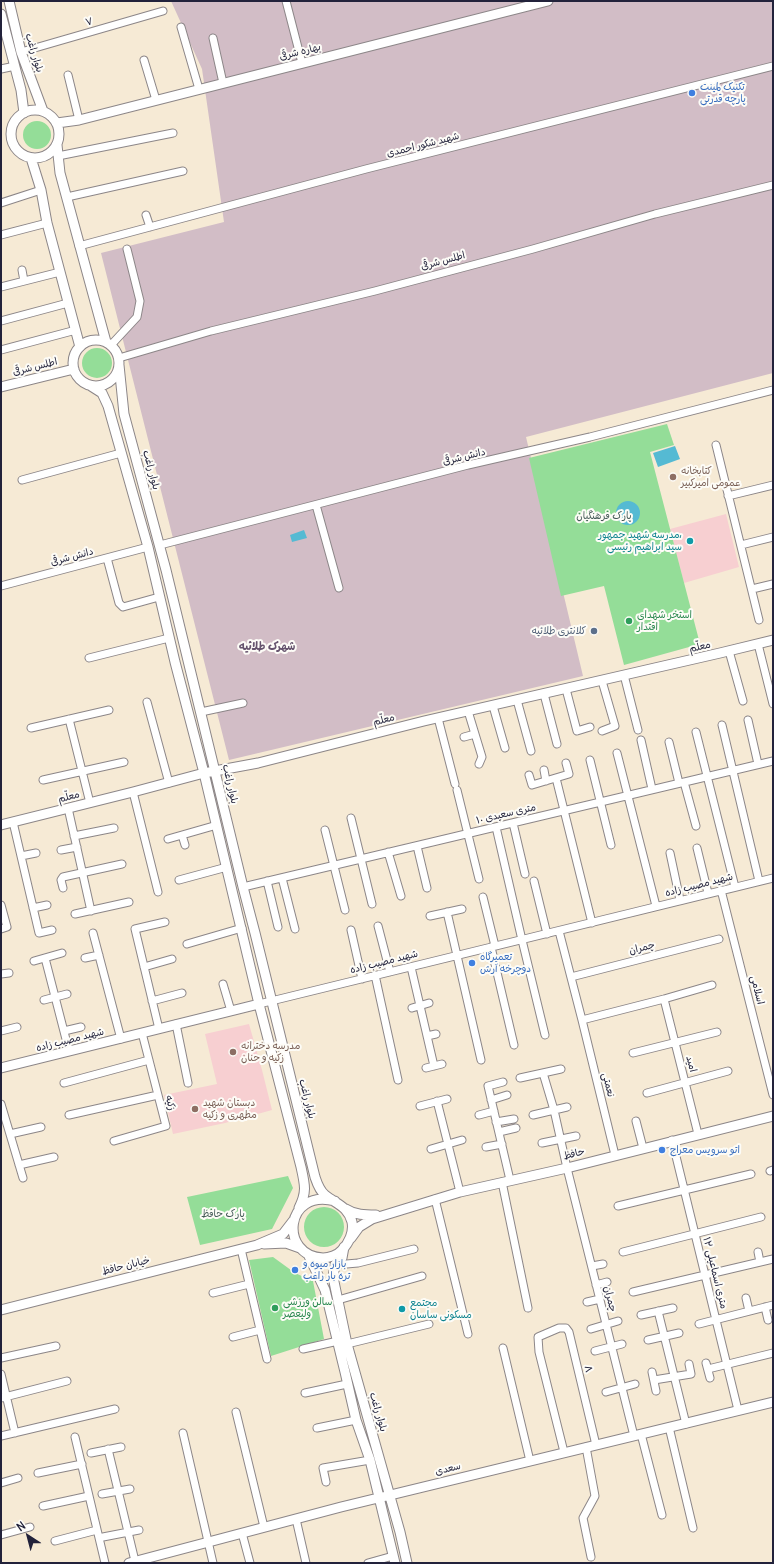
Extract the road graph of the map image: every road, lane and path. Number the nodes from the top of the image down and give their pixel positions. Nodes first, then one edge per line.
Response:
1 (9, 1) edge
2 (286, 1) edge
3 (548, 1) edge
4 (163, 11) dead end
5 (1, 14) edge
6 (181, 27) dead end
7 (213, 38) dead end
8 (21, 52) junction
9 (144, 60) dead end
10 (302, 63) junction
11 (15, 66) junction
12 (773, 66) edge
13 (1, 69) edge
14 (68, 75) dead end
15 (223, 83) junction
16 (199, 89) junction
17 (156, 100) junction
18 (43, 111) junction
19 (24, 113) junction
20 (79, 120) junction
21 (57, 123) junction
22 (172, 133) dead end
23 (11, 136) junction
24 (1, 139) edge
25 (57, 145) junction
26 (58, 156) junction
27 (31, 158) junction
28 (183, 171) dead end
29 (773, 185) edge
30 (41, 190) junction
31 (67, 197) junction
32 (1, 203) edge
33 (146, 216) dead end
34 (47, 224) junction
35 (150, 227) junction
36 (1, 235) edge
37 (79, 246) junction
38 (127, 249) dead end
39 (22, 270) dead end
40 (60, 272) junction
41 (24, 281) junction
42 (1, 288) edge
43 (68, 303) junction
44 (1, 321) edge
45 (76, 330) junction
46 (108, 344) junction
47 (80, 347) junction
48 (1, 350) edge
49 (119, 362) junction
50 (74, 369) junction
51 (91, 386) junction
52 (1, 387) edge
53 (773, 390) edge
54 (716, 445) dead end
55 (121, 453) junction
56 (22, 480) dead end
57 (773, 485) edge
58 (728, 496) junction
59 (316, 505) junction
60 (773, 537) edge
61 (741, 544) junction
62 (160, 545) junction
63 (148, 547) junction
64 (107, 558) junction
65 (773, 584) edge
66 (1, 586) edge
67 (339, 588) dead end
68 (752, 588) junction
69 (159, 597) junction
70 (760, 620) dead end
71 (169, 638) junction
72 (773, 640) edge
73 (758, 644) junction
74 (729, 651) junction
75 (89, 658) dead end
76 (624, 675) junction
77 (602, 681) junction
78 (566, 689) junction
79 (544, 694) junction
80 (518, 700) junction
81 (744, 701) dead end
82 (147, 702) dead end
83 (243, 703) dead end
84 (773, 704) edge
85 (493, 706) junction
86 (109, 710) dead end
87 (468, 711) junction
88 (201, 712) junction
89 (438, 718) junction
90 (69, 719) junction
91 (748, 720) dead end
92 (722, 725) dead end
93 (590, 727) dead end
94 (31, 728) dead end
95 (638, 730) dead end
96 (602, 731) dead end
97 (696, 732) dead end
98 (475, 734) junction
99 (464, 737) dead end
100 (641, 740) dead end
101 (669, 742) dead end
102 (557, 744) dead end
103 (505, 748) dead end
104 (531, 751) dead end
105 (617, 754) dead end
106 (590, 760) dead end
107 (773, 760) edge
108 (124, 762) dead end
109 (566, 763) dead end
110 (479, 764) dead end
111 (758, 764) junction
112 (544, 770) dead end
113 (733, 770) junction
114 (82, 771) junction
115 (215, 772) junction
116 (204, 773) junction
117 (529, 775) dead end
118 (706, 776) junction
119 (556, 778) junction
120 (43, 780) dead end
121 (546, 781) junction
122 (681, 782) junction
123 (169, 783) junction
124 (652, 789) junction
125 (133, 792) junction
126 (628, 795) junction
127 (600, 802) junction
128 (90, 803) junction
129 (68, 808) junction
130 (564, 810) junction
131 (351, 818) dead end
132 (13, 822) junction
133 (513, 823) junction
134 (1, 825) edge
135 (217, 825) junction
136 (696, 826) dead end
137 (496, 827) junction
138 (114, 828) dead end
139 (325, 830) dead end
140 (468, 833) junction
141 (182, 835) junction
142 (74, 836) junction
143 (168, 839) dead end
144 (184, 845) dead end
145 (611, 845) dead end
146 (417, 846) junction
147 (77, 847) junction
148 (697, 848) dead end
149 (61, 850) dead end
150 (388, 852) junction
151 (36, 853) dead end
152 (670, 853) dead end
153 (21, 856) junction
154 (361, 859) junction
155 (122, 864) dead end
156 (334, 865) junction
157 (227, 867) junction
158 (82, 872) junction
159 (525, 874) dead end
160 (282, 878) junction
161 (773, 878) edge
162 (479, 879) dead end
163 (179, 880) dead end
164 (759, 881) junction
165 (267, 882) junction
166 (534, 882) dead end
167 (243, 887) junction
168 (734, 887) junction
169 (63, 888) dead end
170 (427, 888) dead end
171 (721, 890) junction
172 (158, 892) dead end
173 (708, 893) junction
174 (400, 896) dead end
175 (483, 897) dead end
176 (680, 900) junction
177 (129, 902) dead end
178 (372, 904) dead end
179 (1, 905) edge
180 (47, 905) dead end
181 (656, 906) junction
182 (33, 908) junction
183 (462, 908) dead end
184 (345, 910) dead end
185 (91, 911) junction
186 (447, 912) junction
187 (75, 914) dead end
188 (430, 916) dead end
189 (165, 922) dead end
190 (592, 923) junction
191 (378, 926) dead end
192 (278, 927) dead end
193 (4, 928) edge
194 (242, 928) junction
195 (295, 929) dead end
196 (52, 930) dead end
197 (351, 930) dead end
198 (559, 931) junction
199 (93, 933) dead end
200 (547, 934) junction
201 (719, 939) dead end
202 (522, 940) junction
203 (187, 944) dead end
204 (493, 947) junction
205 (62, 953) dead end
206 (99, 955) junction
207 (456, 956) junction
208 (45, 958) junction
209 (85, 958) dead end
210 (172, 959) dead end
211 (34, 961) dead end
212 (144, 967) junction
213 (410, 967) junction
214 (390, 972) junction
215 (9, 973) dead end
216 (1, 974) edge
217 (375, 975) junction
218 (571, 976) junction
219 (362, 979) junction
220 (223, 984) dead end
221 (712, 985) dead end
222 (182, 993) dead end
223 (67, 994) dead end
224 (55, 997) junction
225 (664, 999) junction
226 (44, 1000) dead end
227 (152, 1001) junction
228 (272, 1002) junction
229 (429, 1003) dead end
230 (259, 1004) junction
231 (420, 1006) junction
232 (412, 1008) dead end
233 (231, 1012) junction
234 (582, 1020) junction
235 (176, 1024) junction
236 (17, 1027) dead end
237 (81, 1027) dead end
238 (159, 1029) junction
239 (1, 1031) edge
240 (64, 1031) junction
241 (717, 1032) dead end
242 (142, 1033) junction
243 (436, 1034) dead end
244 (545, 1035) dead end
245 (427, 1036) junction
246 (121, 1039) junction
247 (675, 1042) junction
248 (514, 1045) dead end
249 (69, 1051) junction
250 (633, 1053) dead end
251 (149, 1060) junction
252 (481, 1060) dead end
253 (442, 1064) dead end
254 (434, 1066) junction
255 (1, 1068) edge
256 (426, 1068) dead end
257 (561, 1070) dead end
258 (728, 1072) dead end
259 (543, 1073) junction
260 (520, 1078) dead end
261 (398, 1080) dead end
262 (503, 1082) dead end
263 (64, 1083) dead end
264 (188, 1083) dead end
265 (685, 1084) junction
266 (647, 1093) dead end
267 (773, 1094) edge
268 (158, 1095) junction
269 (507, 1095) dead end
270 (446, 1099) dead end
271 (491, 1100) junction
272 (438, 1101) junction
273 (1, 1104) edge
274 (420, 1106) dead end
275 (567, 1107) dead end
276 (554, 1110) junction
277 (494, 1111) junction
278 (479, 1114) dead end
279 (69, 1115) dead end
280 (532, 1115) dead end
281 (773, 1116) edge
282 (514, 1119) dead end
283 (636, 1121) dead end
284 (496, 1122) junction
285 (41, 1127) dead end
286 (516, 1128) dead end
287 (499, 1132) junction
288 (10, 1134) junction
289 (698, 1134) junction
290 (576, 1136) dead end
291 (561, 1139) junction
292 (462, 1140) dead end
293 (672, 1140) junction
294 (114, 1141) dead end
295 (542, 1143) dead end
296 (448, 1144) junction
297 (502, 1144) junction
298 (486, 1148) dead end
299 (643, 1148) junction
300 (431, 1149) dead end
301 (615, 1155) junction
302 (54, 1157) dead end
303 (19, 1165) junction
304 (567, 1168) junction
305 (751, 1174) dead end
306 (23, 1178) dead end
307 (506, 1181) junction
308 (684, 1190) junction
309 (460, 1192) junction
310 (435, 1199) junction
311 (334, 1200) junction
312 (343, 1206) junction
313 (618, 1206) dead end
314 (299, 1209) junction
315 (381, 1215) junction
316 (761, 1217) dead end
317 (294, 1220) junction
318 (695, 1234) junction
319 (347, 1243) junction
320 (257, 1245) junction
321 (300, 1248) junction
322 (241, 1249) junction
323 (414, 1249) dead end
324 (622, 1252) dead end
325 (758, 1252) dead end
326 (308, 1254) junction
327 (773, 1259) edge
328 (760, 1262) junction
329 (603, 1264) dead end
330 (334, 1265) junction
331 (592, 1266) junction
332 (422, 1276) dead end
333 (705, 1276) junction
334 (607, 1282) dead end
335 (249, 1284) junction
336 (596, 1285) junction
337 (633, 1292) dead end
338 (213, 1293) dead end
339 (746, 1298) dead end
340 (600, 1299) junction
341 (338, 1300) junction
342 (587, 1302) dead end
343 (773, 1305) edge
344 (764, 1307) junction
345 (528, 1308) dead end
346 (673, 1308) dead end
347 (1, 1310) edge
348 (658, 1311) junction
349 (749, 1311) junction
350 (641, 1315) dead end
351 (716, 1320) junction
352 (768, 1320) dead end
353 (618, 1321) dead end
354 (429, 1324) dead end
355 (699, 1324) dead end
356 (606, 1325) junction
357 (591, 1329) dead end
358 (260, 1330) junction
359 (679, 1333) dead end
360 (468, 1334) dead end
361 (233, 1336) dead end
362 (664, 1336) junction
363 (648, 1340) dead end
364 (338, 1341) junction
365 (347, 1344) junction
366 (622, 1344) dead end
367 (56, 1346) dead end
368 (612, 1346) junction
369 (503, 1348) dead end
370 (304, 1349) dead end
371 (595, 1351) dead end
372 (773, 1353) edge
373 (1, 1358) edge
374 (267, 1359) dead end
375 (689, 1364) dead end
376 (727, 1365) junction
377 (652, 1372) dead end
378 (1, 1374) edge
379 (674, 1376) junction
380 (710, 1378) dead end
381 (654, 1380) junction
382 (67, 1382) dead end
383 (347, 1384) junction
384 (635, 1384) dead end
385 (622, 1388) junction
386 (656, 1391) dead end
387 (606, 1392) dead end
388 (305, 1393) dead end
389 (4, 1398) edge
390 (773, 1402) edge
391 (114, 1409) dead end
392 (738, 1410) junction
393 (236, 1412) dead end
394 (356, 1420) junction
395 (686, 1424) junction
396 (669, 1427) junction
397 (317, 1428) dead end
398 (15, 1433) junction
399 (183, 1433) dead end
400 (637, 1435) junction
401 (1, 1436) edge
402 (75, 1437) dead end
403 (596, 1445) junction
404 (121, 1447) dead end
405 (586, 1447) junction
406 (108, 1449) junction
407 (564, 1452) junction
408 (91, 1453) dead end
409 (370, 1460) junction
410 (530, 1461) junction
411 (82, 1464) junction
412 (38, 1473) dead end
413 (18, 1478) dead end
414 (326, 1482) dead end
415 (1, 1484) edge
416 (130, 1489) dead end
417 (118, 1491) junction
418 (102, 1494) dead end
419 (389, 1495) junction
420 (90, 1496) junction
421 (379, 1497) junction
422 (43, 1506) dead end
423 (662, 1515) dead end
424 (296, 1519) junction
425 (30, 1527) dead end
426 (264, 1527) junction
427 (693, 1528) dead end
428 (98, 1530) junction
429 (139, 1530) dead end
430 (128, 1532) junction
431 (242, 1533) junction
432 (1, 1535) edge
433 (103, 1537) dead end
434 (55, 1541) dead end
435 (207, 1542) junction
436 (591, 1557) dead end
437 (394, 1560) edge
438 (132, 1562) edge
439 (105, 1563) edge
440 (213, 1563) edge
441 (250, 1563) edge
442 (306, 1563) edge
443 (368, 1563) edge
444 (407, 1563) edge

1 - 8 street, بلوار راغب
2 - 10 street
3 - 10 street, بهاره شرقی
4 - 8 street, ۷
5 - 11 street
6 - 16 street
7 - 15 street
8 - 18 street, بلوار راغب
9 - 17 street
10 - 15 street, بهاره شرقی
11 - 13 street
11 - 19 street
12 - 35 street, شهید شکور احمدی
14 - 20 street
15 - 16 street, بهاره شرقی
16 - 17 street, بهاره شرقی
17 - 20 street, بهاره شرقی
18 - 19 street
18 - 21 street
19 - 23 street
20 - 21 street, بهاره شرقی
21 - 25 street
22 - 26 street
23 - 24 street
23 - 27 street
25 - 26 street
25 - 27 street
26 - 31 street
27 - 30 street
28 - 31 street
29 - 49 street, اطلس شرقی
30 - 32 street
30 - 34 street
31 - 37 street
33 - 35 street
34 - 36 street
34 - 40 street
35 - 37 street, شهید شکور احمدی
37 - 46 street
38 - 46 street
39 - 41 street
40 - 41 street
40 - 43 street
41 - 42 street
43 - 44 street
43 - 45 street
45 - 47 street
45 - 48 street
46 - 47 street
46 - 49 street
47 - 50 street
49 - 51 street
49 - 62 street, بلوار راغب
50 - 51 street
50 - 52 street, اطلس شرقی
51 - 55 street
53 - 59 street, دانش شرقی
54 - 58 street
55 - 56 street
55 - 63 street
57 - 58 street
58 - 61 street
59 - 62 street, دانش شرقی
59 - 67 street
60 - 61 street
61 - 68 street
62 - 88 street, بلوار راغب
63 - 64 street, دانش شرقی
63 - 69 street
64 - 66 street, دانش شرقی
64 - 69 street
65 - 68 street
68 - 70 street
69 - 71 street
71 - 75 street
71 - 116 street
72 - 73 street, معلّم
73 - 74 street, معلّم
73 - 84 street
74 - 76 street, معلّم
74 - 81 street
76 - 77 street, معلّم
76 - 95 street
77 - 78 street, معلّم
77 - 96 street
78 - 79 street, معلّم
78 - 93 street
79 - 80 street, معلّم
79 - 102 street
80 - 85 street, معلّم
80 - 104 street
82 - 123 street
83 - 88 street
85 - 87 street, معلّم
85 - 103 street
86 - 90 street
87 - 89 street, معلّم
87 - 98 street
88 - 115 street, بلوار راغب
89 - 115 street, معلّم
89 - 140 street
90 - 94 street
90 - 114 street
91 - 111 street
92 - 113 street
97 - 118 street
98 - 99 street
98 - 110 street
100 - 124 street
101 - 122 street
105 - 126 street
106 - 127 street
107 - 111 street, ۱۰ متری سعیدی
108 - 114 street
109 - 119 street
111 - 113 street, ۱۰ متری سعیدی
112 - 121 street
113 - 118 street, ۱۰ متری سعیدی
113 - 164 street
114 - 120 street
114 - 128 street
115 - 116 street, معلّم
115 - 167 street, بلوار راغب
116 - 123 street, معلّم
116 - 135 street
117 - 121 street
118 - 122 street, ۱۰ متری سعیدی
118 - 168 street
119 - 121 street
119 - 130 street
122 - 124 street, ۱۰ متری سعیدی
122 - 136 street
123 - 125 street, معلّم
124 - 126 street, ۱۰ متری سعیدی
125 - 128 street, معلّم
125 - 172 street
126 - 127 street, ۱۰ متری سعیدی
126 - 181 street
127 - 130 street, ۱۰ متری سعیدی
127 - 145 street
128 - 129 street, معلّم
129 - 132 street, معلّم
129 - 142 street
130 - 133 street, ۱۰ متری سعیدی
130 - 190 street
131 - 154 street
132 - 134 street, معلّم
132 - 153 street
133 - 137 street, ۱۰ متری سعیدی
133 - 159 street
135 - 141 street
135 - 157 street
137 - 140 street, ۱۰ متری سعیدی
137 - 202 street
138 - 142 street
139 - 156 street
140 - 146 street, ۱۰ متری سعیدی
140 - 162 street
141 - 143 street
141 - 144 street
142 - 147 street
146 - 150 street, ۱۰ متری سعیدی
146 - 170 street
147 - 149 street
147 - 158 street
148 - 173 street
150 - 154 street, ۱۰ متری سعیدی
150 - 174 street
151 - 153 street
152 - 176 street
153 - 182 street
154 - 156 street, ۱۰ متری سعیدی
154 - 178 street
155 - 158 street
156 - 160 street, ۱۰ متری سعیدی
156 - 184 street
157 - 163 street
157 - 194 street
158 - 169 street
158 - 185 street
160 - 165 street, ۱۰ متری سعیدی
160 - 195 street
161 - 164 street, شهید مصیب زاده
164 - 168 street, شهید مصیب زاده
165 - 167 street, ۱۰ متری سعیدی
165 - 192 street
166 - 200 street
167 - 228 street, بلوار راغب
168 - 171 street, شهید مصیب زاده
171 - 173 street, شهید مصیب زاده
171 - 267 street, اسلامی
173 - 176 street, شهید مصیب زاده
175 - 204 street
176 - 181 street, شهید مصیب زاده
177 - 185 street
179 - 193 street
180 - 182 street
181 - 190 street, شهید مصیب زاده
182 - 196 street
183 - 186 street
185 - 187 street
186 - 188 street
186 - 207 street
189 - 212 street
190 - 198 street, شهید مصیب زاده
191 - 214 street
194 - 203 street
194 - 230 street
197 - 219 street
198 - 200 street, شهید مصیب زاده
198 - 218 street, نعمتی
199 - 206 street
200 - 202 street, شهید مصیب زاده
201 - 218 street, چمران
202 - 204 street, شهید مصیب زاده
202 - 244 street
204 - 207 street, شهید مصیب زاده
204 - 248 street
205 - 208 street
206 - 209 street
206 - 246 street
207 - 213 street, شهید مصیب زاده
207 - 252 street
208 - 211 street
208 - 224 street
210 - 212 street
212 - 227 street
213 - 214 street, شهید مصیب زاده
213 - 231 street
214 - 217 street, شهید مصیب زاده
215 - 216 street
217 - 219 street, شهید مصیب زاده
217 - 261 street
218 - 234 street, نعمتی
219 - 228 street, شهید مصیب زاده
220 - 233 street
221 - 225 street
222 - 227 street
223 - 224 street
224 - 226 street
224 - 240 street
225 - 234 street
225 - 247 street, امید
227 - 238 street
228 - 230 street, شهید مصیب زاده
228 - 311 street, بلوار راغب
229 - 231 street
230 - 233 street, شهید مصیب زاده
230 - 314 street
231 - 232 street
231 - 245 street
233 - 235 street, شهید مصیب زاده
234 - 301 street, نعمتی
235 - 238 street, شهید مصیب زاده
235 - 264 street
236 - 239 street
237 - 240 street
238 - 242 street, شهید مصیب زاده
240 - 249 street
241 - 247 street
242 - 246 street, شهید مصیب زاده
242 - 251 street, زکیه
243 - 245 street
245 - 254 street
246 - 249 street, شهید مصیب زاده
247 - 250 street
247 - 265 street, امید
249 - 255 street, شهید مصیب زاده
251 - 263 street
251 - 268 street, زکیه
253 - 254 street
254 - 256 street
257 - 259 street
258 - 265 street
259 - 260 street
259 - 276 street
262 - 271 street
265 - 266 street
265 - 289 street, امید
268 - 279 street
268 - 294 street, زکیه
269 - 271 street
270 - 272 street
271 - 277 street
272 - 274 street
272 - 296 street
273 - 288 street
275 - 276 street
276 - 280 street
276 - 291 street
277 - 278 street
277 - 284 street
281 - 289 street, حافظ
282 - 284 street
283 - 299 street
284 - 287 street
285 - 288 street
286 - 287 street
287 - 297 street
288 - 303 street
289 - 293 street, حافظ
290 - 291 street
291 - 295 street
291 - 304 street
292 - 296 street
293 - 299 street, حافظ
293 - 308 street, ۱۲ متری اسماعیلی
296 - 300 street
296 - 309 street
297 - 298 street
297 - 307 street
299 - 301 street, حافظ
301 - 304 street, حافظ
302 - 303 street
303 - 306 street
304 - 307 street, حافظ
304 - 331 street, چمران
305 - 308 street
307 - 309 street, حافظ
307 - 345 street
308 - 313 street
308 - 318 street, ۱۲ متری اسماعیلی
309 - 310 street, حافظ
310 - 315 street, حافظ
310 - 360 street
311 - 312 street
311 - 314 street
312 - 315 street, حافظ
312 - 319 street
314 - 317 street
315 - 319 street, حافظ
316 - 318 street
317 - 320 street, خیابان حافظ
317 - 321 street
318 - 324 street
318 - 333 street, ۱۲ متری اسماعیلی
319 - 326 street
319 - 330 street
320 - 321 street, خیابان حافظ
320 - 322 street, خیابان حافظ
321 - 326 street
322 - 335 street
322 - 347 street, خیابان حافظ
323 - 330 street
325 - 328 street
326 - 364 street
327 - 328 street
328 - 333 street
329 - 331 street
330 - 341 street, بلوار راغب
331 - 336 street, چمران
332 - 341 street
333 - 337 street
333 - 351 street, ۱۲ متری اسماعیلی
334 - 336 street
335 - 338 street
335 - 358 street
336 - 340 street, چمران
339 - 349 street
340 - 342 street
340 - 356 street, چمران
341 - 365 street, بلوار راغب
343 - 344 street
344 - 349 street
344 - 352 street
346 - 348 street
348 - 350 street
348 - 362 street
349 - 351 street
351 - 355 street
351 - 376 street, ۱۲ متری اسماعیلی
353 - 356 street
354 - 365 street
356 - 357 street
356 - 368 street, چمران
358 - 361 street
358 - 374 street
359 - 362 street
362 - 363 street
362 - 379 street
364 - 370 street
364 - 383 street
365 - 419 street, بلوار راغب
366 - 368 street
367 - 373 street
368 - 371 street
368 - 385 street, چمران
369 - 410 street
372 - 376 street
375 - 379 street
376 - 380 street
376 - 392 street, ۱۲ متری اسماعیلی
377 - 381 street
378 - 389 street
379 - 381 street
379 - 395 street
381 - 386 street
382 - 389 street
383 - 388 street
383 - 394 street
384 - 385 street
385 - 387 street
385 - 400 street, چمران
389 - 398 street
390 - 392 street, سعدی
391 - 398 street
392 - 395 street, سعدی
393 - 426 street
394 - 397 street
394 - 409 street
395 - 396 street, سعدی
396 - 400 street, سعدی
396 - 427 street
398 - 401 street
399 - 435 street
400 - 403 street, سعدی
400 - 423 street, چمران
402 - 411 street
403 - 405 street, سعدی
403 - 407 street, ۸
404 - 406 street
405 - 407 street, سعدی
405 - 436 street
406 - 408 street
406 - 417 street
407 - 410 street, سعدی
409 - 414 street
409 - 421 street
410 - 419 street, سعدی
411 - 412 street
411 - 420 street
413 - 415 street
416 - 417 street
417 - 418 street
417 - 430 street
419 - 421 street, سعدی
419 - 444 street, بلوار راغب
420 - 422 street
420 - 428 street
421 - 424 street, سعدی
421 - 437 street
424 - 426 street, سعدی
424 - 442 street
425 - 432 street
426 - 431 street, سعدی
428 - 434 street
428 - 439 street
429 - 430 street
430 - 433 street
430 - 438 street
431 - 435 street, سعدی
431 - 441 street
435 - 438 street, سعدی
435 - 440 street
437 - 443 street

